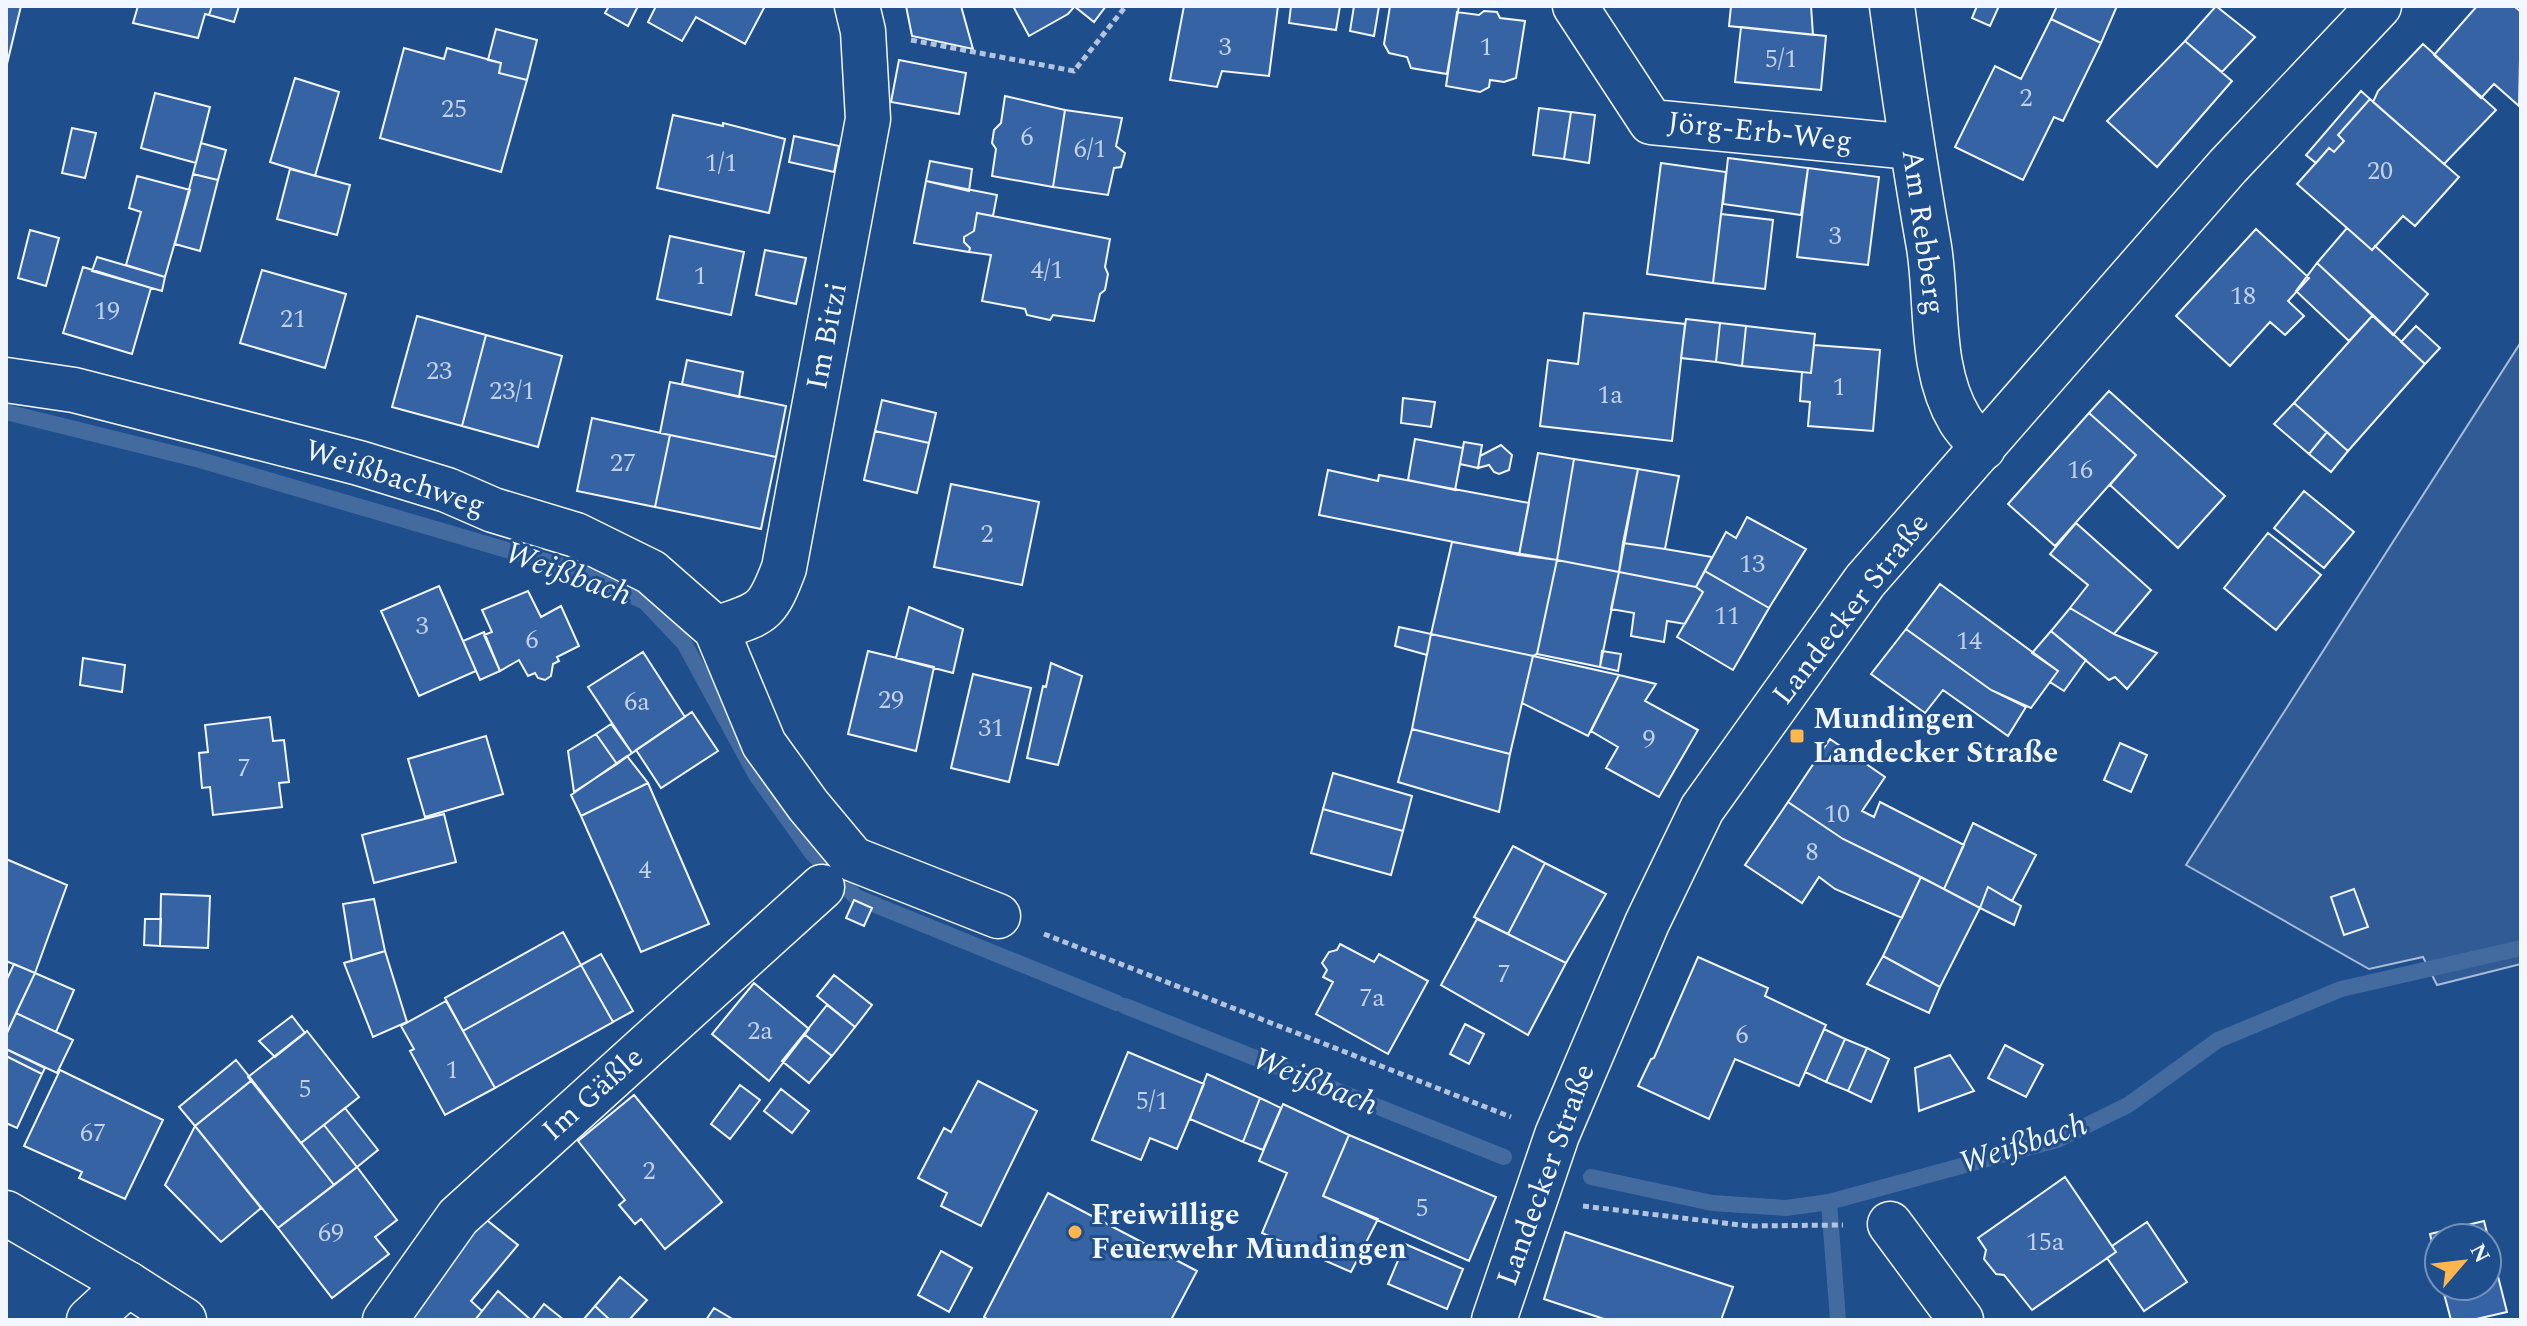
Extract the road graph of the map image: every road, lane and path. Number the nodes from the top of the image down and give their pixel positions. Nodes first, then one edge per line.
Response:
1 (1126, 6) edge
2 (1575, 6) edge
3 (1892, 6) edge
4 (2379, 6) edge
5 (860, 19) edge
6 (1911, 147) junction
7 (6, 380) edge
8 (1983, 448) junction
9 (716, 629) junction
10 (822, 887) dead end
11 (998, 916) joint
12 (1557, 1135) junction
13 (1534, 1200) junction
14 (6, 1213) edge
15 (1890, 1224) dead end
16 (1838, 1225) dead end
17 (128, 1284) junction
18 (89, 1320) edge
19 (184, 1320) edge
20 (385, 1320) edge
21 (1494, 1320) edge
22 (1961, 1320) edge

1 - 5 path
2 - 6 street, Jörg-Erb-Weg
3 - 6 street, Am Rebberg
4 - 8 street, Landecker Straße
5 - 9 street, Im Bitzi
6 - 8 street, Am Rebberg
7 - 9 street, Weißbachweg
8 - 12 street, Landecker Straße
9 - 11 street, Weißbachweg
10 - 20 street, Im Gäßle
11 - 12 path
12 - 13 street, Landecker Straße
13 - 16 path
13 - 21 street, Landecker Straße
14 - 17 street
15 - 22 street
17 - 18 street
17 - 19 street

